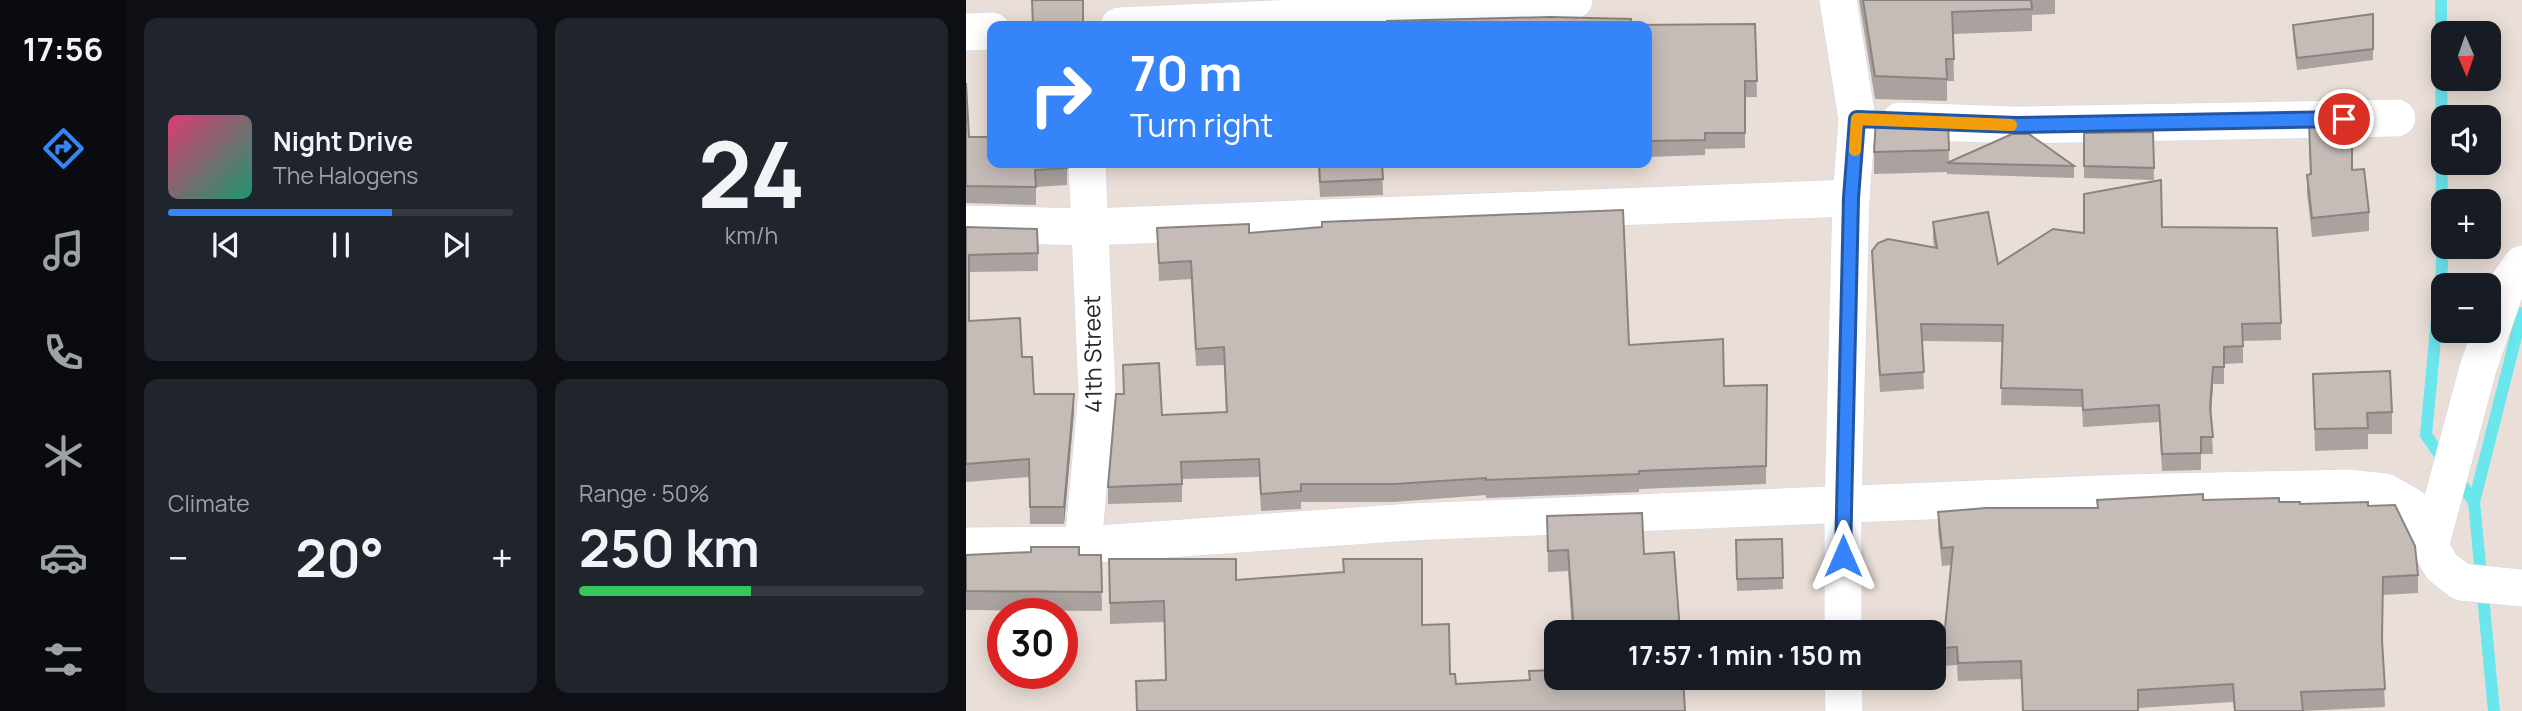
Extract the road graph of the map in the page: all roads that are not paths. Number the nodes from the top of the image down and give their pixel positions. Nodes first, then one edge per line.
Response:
1 (1574, 0) edge
2 (1838, 0) edge
3 (1229, 21) edge
4 (987, 31) edge
5 (966, 32) edge
6 (2397, 118) dead end
7 (1857, 119) junction
8 (1087, 168) edge
9 (1851, 198) junction
10 (966, 224) edge
11 (1089, 227) junction
12 (2522, 264) edge
13 (1843, 506) junction
14 (1083, 545) junction
15 (966, 547) edge
16 (2430, 547) junction
17 (2519, 588) edge
18 (1843, 620) edge
19 (1843, 690) edge
20 (1843, 711) edge

1 - 3 street
2 - 7 street
4 - 5 street
6 - 7 street
7 - 9 street
8 - 11 street, 41th Street
9 - 11 street
9 - 13 street
10 - 11 street
11 - 14 street, 41th Street
12 - 16 street
13 - 14 street
13 - 16 street
13 - 18 street
14 - 15 street
16 - 17 street
19 - 20 street

